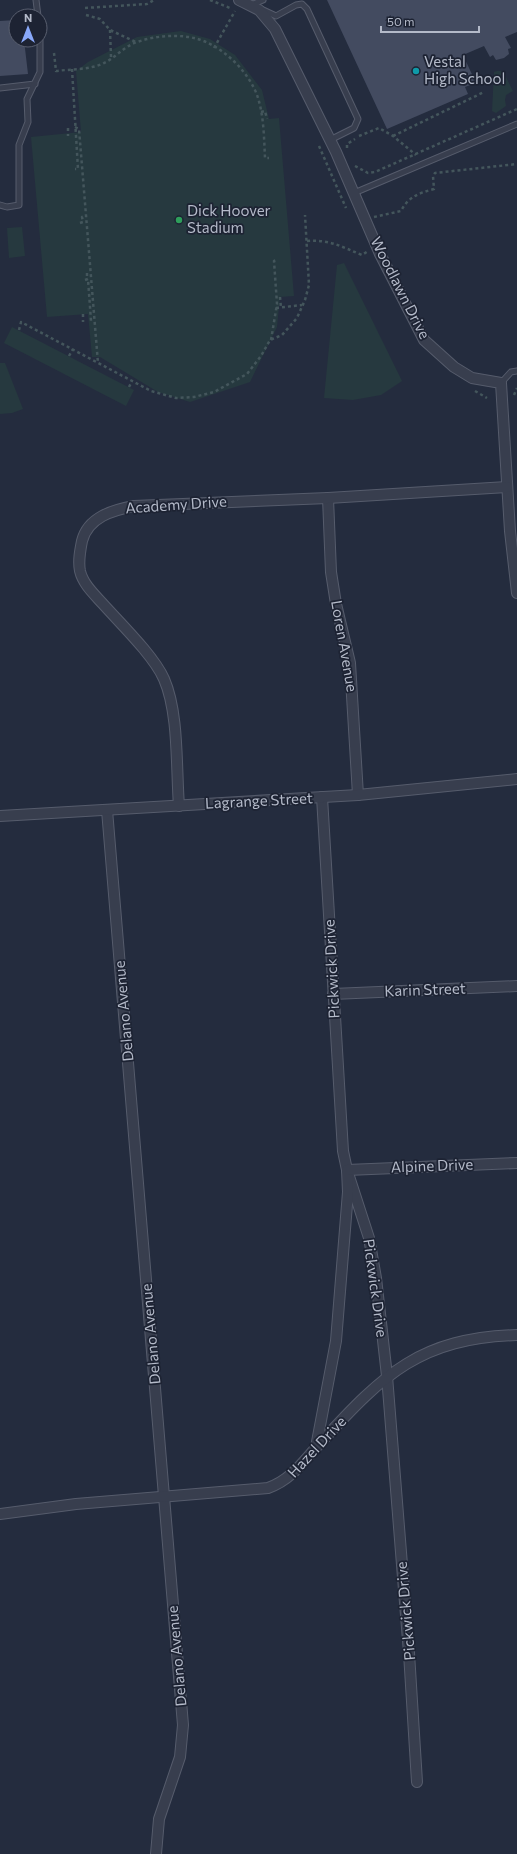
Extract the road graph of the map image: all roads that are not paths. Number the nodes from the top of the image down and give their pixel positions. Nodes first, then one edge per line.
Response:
1 (239, 0) edge
2 (263, 0) edge
3 (250, 6) junction
4 (40, 48) edge
5 (34, 84) junction
6 (0, 88) edge
7 (517, 124) edge
8 (330, 140) junction
9 (354, 193) junction
10 (0, 205) edge
11 (517, 371) edge
12 (501, 383) junction
13 (507, 487) junction
14 (328, 498) junction
15 (517, 594) edge
16 (517, 779) edge
17 (358, 796) junction
18 (322, 797) junction
19 (179, 806) junction
20 (107, 810) junction
21 (0, 816) edge
22 (517, 986) edge
23 (333, 994) junction
24 (517, 1163) edge
25 (346, 1170) junction
26 (517, 1336) edge
27 (387, 1376) junction
28 (316, 1447) junction
29 (164, 1498) junction
30 (0, 1514) edge
31 (417, 1782) dead end
32 (156, 1854) edge

1 - 3 street, Woodlawn Drive
2 - 3 lane
3 - 8 street, Woodlawn Drive
3 - 8 lane
4 - 5 lane
5 - 6 lane
5 - 10 lane
7 - 9 lane
8 - 9 street, Woodlawn Drive
9 - 12 street, Woodlawn Drive
11 - 12 lane
12 - 13 street
13 - 14 street, Academy Drive
13 - 15 street
14 - 17 street, Loren Avenue
14 - 19 street, Academy Drive
16 - 17 street, Lagrange Street
17 - 18 street, Lagrange Street
18 - 19 street, Lagrange Street
18 - 23 street, Pickwick Drive
19 - 20 street, Lagrange Street
20 - 21 street, Lagrange Street
20 - 29 street, Delano Avenue
22 - 23 street, Karin Street
23 - 25 street, Pickwick Drive
24 - 25 street, Alpine Drive
25 - 27 street, Pickwick Drive
25 - 28 street
26 - 27 street, Hazel Drive
27 - 28 street, Hazel Drive
27 - 31 street, Pickwick Drive
28 - 29 street, Hazel Drive
29 - 30 street, Hazel Drive
29 - 32 street, Delano Avenue

